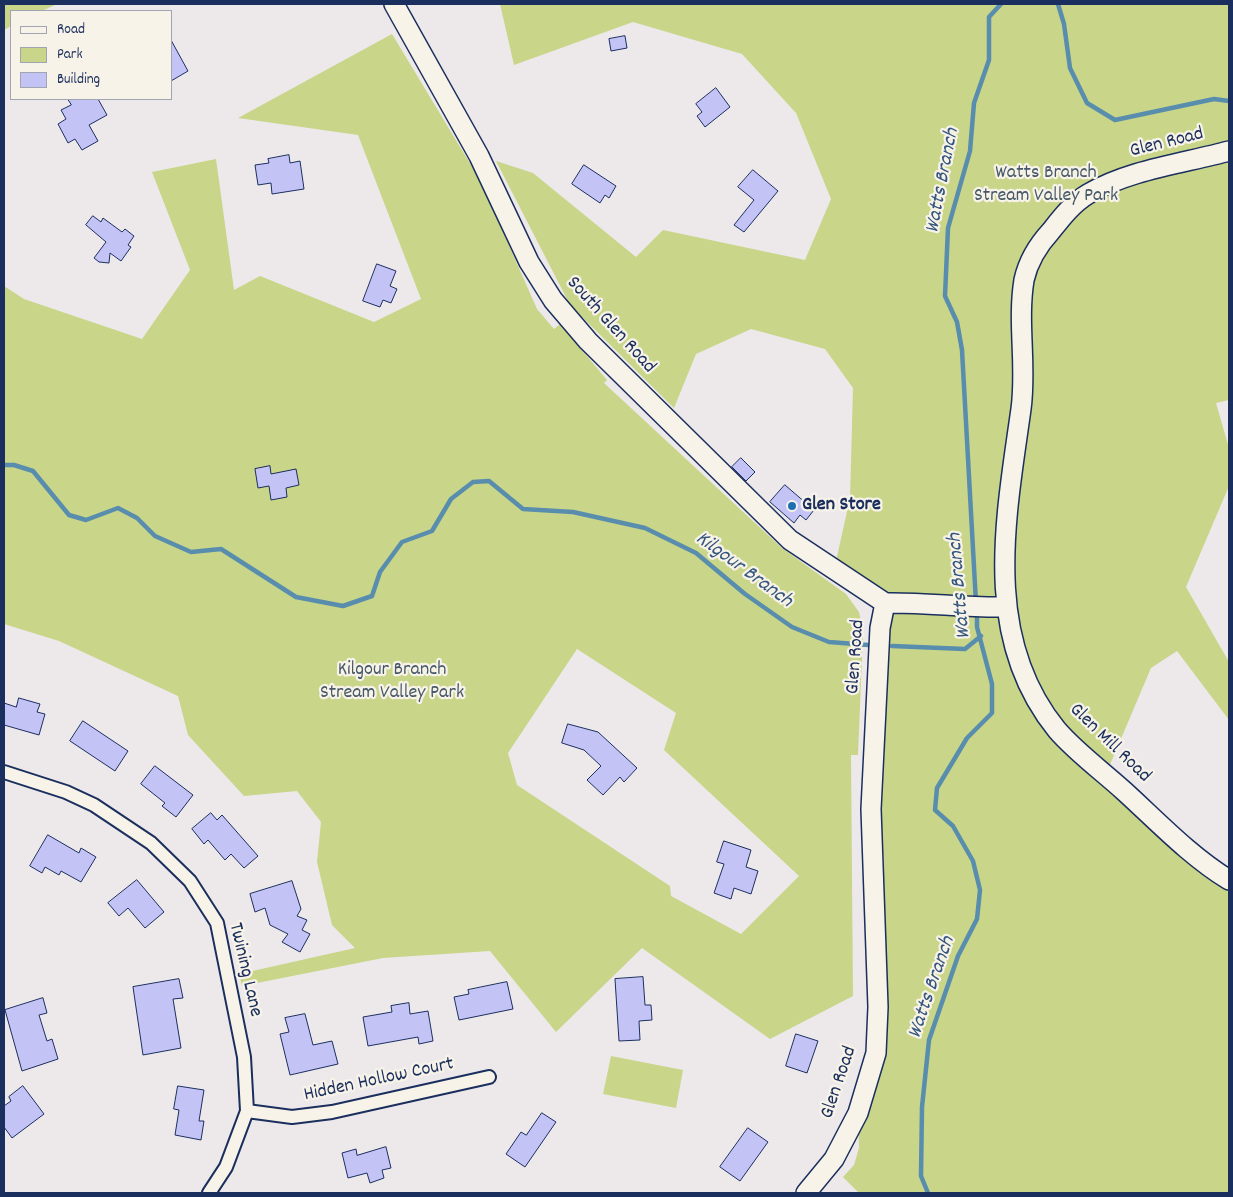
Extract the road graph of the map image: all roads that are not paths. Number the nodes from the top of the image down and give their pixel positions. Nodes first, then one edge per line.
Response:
1 (394, 4) edge
2 (1229, 151) edge
3 (885, 603) junction
4 (997, 607) junction
5 (4, 772) edge
6 (1229, 880) edge
7 (489, 1077) dead end
8 (247, 1111) junction
9 (210, 1193) edge
10 (806, 1193) edge

1 - 3 main road, South Glen Road
2 - 4 main road, Glen Road
3 - 4 main road, Glen Road
3 - 10 main road, Glen Road
4 - 6 main road, Glen Mill Road
5 - 8 street, Twining Lane
7 - 8 street, Hidden Hollow Court
8 - 9 street, Twining Lane

